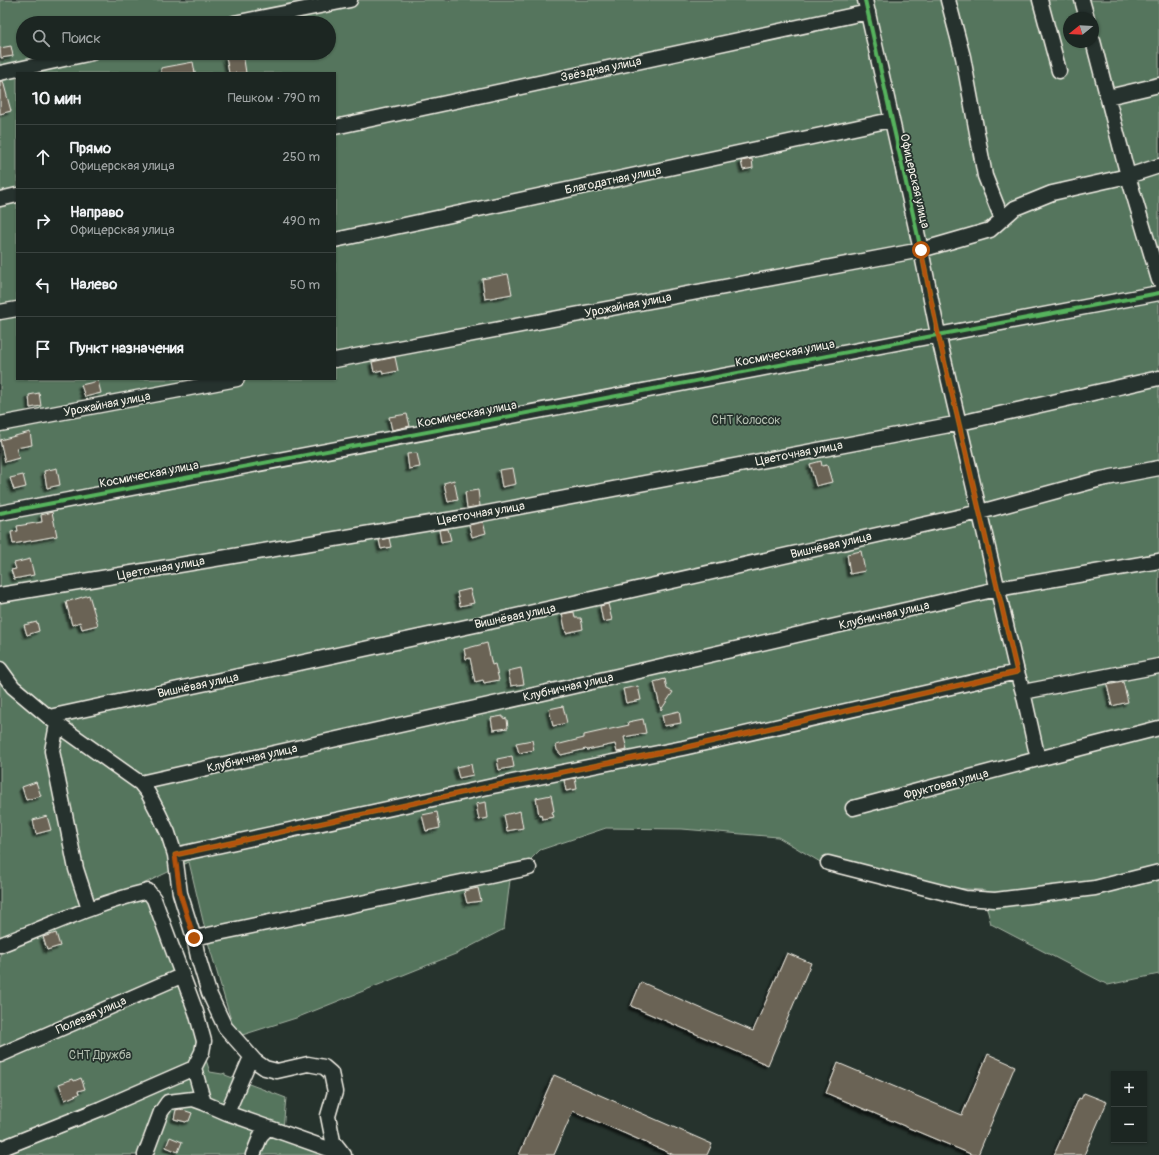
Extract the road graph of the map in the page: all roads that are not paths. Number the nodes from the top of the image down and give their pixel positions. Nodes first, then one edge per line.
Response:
1 (350, 0) edge
2 (948, 0) edge
3 (1040, 0) edge
4 (1082, 0) edge
5 (866, 6) edge
6 (1085, 12) edge
7 (269, 16) edge
8 (1095, 48) edge
9 (60, 60) edge
10 (1059, 71) dead end
11 (0, 73) edge
12 (1159, 85) edge
13 (1108, 97) junction
14 (891, 120) junction
15 (336, 127) edge
16 (1159, 166) edge
17 (1128, 176) junction
18 (16, 195) edge
19 (0, 199) edge
20 (1002, 219) junction
21 (336, 240) edge
22 (921, 250) junction
23 (1159, 280) edge
24 (1159, 293) edge
25 (16, 309) edge
26 (0, 312) edge
27 (938, 334) junction
28 (336, 360) edge
29 (1159, 378) edge
30 (232, 380) edge
31 (960, 423) junction
32 (0, 424) edge
33 (1159, 468) edge
34 (980, 512) junction
35 (0, 513) edge
36 (1159, 561) edge
37 (997, 589) junction
38 (0, 595) edge
39 (1159, 666) edge
40 (0, 669) edge
41 (1017, 672) junction
42 (1023, 692) junction
43 (53, 721) junction
44 (1159, 728) edge
45 (1038, 759) junction
46 (140, 783) junction
47 (853, 808) dead end
48 (175, 855) junction
49 (828, 863) dead end
50 (529, 868) dead end
51 (1159, 872) edge
52 (89, 910) junction
53 (194, 938) junction
54 (0, 945) edge
55 (182, 976) junction
56 (0, 1055) edge
57 (251, 1057) junction
58 (194, 1068) junction
59 (204, 1103) junction
60 (227, 1113) junction
61 (268, 1128) junction
62 (0, 1149) edge
63 (145, 1155) edge
64 (253, 1155) edge
65 (344, 1155) edge

1 - 7 street
2 - 20 street
3 - 10 street
4 - 6 street
5 - 14 street, Офицерская улица
5 - 15 street, Звёздная улица
8 - 13 street
9 - 11 street
12 - 13 street
13 - 17 street
14 - 21 street, Благодатная улица
14 - 22 street, Офицерская улица
16 - 17 street, Урожайная улица
17 - 20 street, Урожайная улица
17 - 23 street
18 - 19 street
20 - 22 street, Урожайная улица
22 - 27 street, Офицерская улица
22 - 28 street, Урожайная улица
24 - 27 street, Космическая улица
25 - 26 street
27 - 31 street, Офицерская улица
27 - 35 street, Космическая улица
29 - 31 street, Цветочная улица
30 - 32 street, Урожайная улица
31 - 34 street, Офицерская улица
31 - 38 street, Цветочная улица
33 - 34 street, Вишнёвая улица
34 - 37 street, Офицерская улица
34 - 43 street, Вишнёвая улица
36 - 37 street, Клубничная улица
37 - 41 street, Офицерская улица
37 - 46 street, Клубничная улица
39 - 42 street
40 - 43 street
41 - 42 street, Офицерская улица
41 - 48 street
42 - 45 street, Офицерская улица
43 - 46 street
43 - 52 street
44 - 45 street, Фруктовая улица
45 - 47 street, Фруктовая улица
46 - 48 street
48 - 53 street
49 - 51 street
50 - 53 street
52 - 54 street
52 - 55 street
53 - 57 street
55 - 56 street, Полевая улица
55 - 58 street
57 - 60 street
57 - 65 street
58 - 59 street
58 - 62 street
59 - 60 street
59 - 63 street
60 - 61 street
61 - 64 street
61 - 65 street

